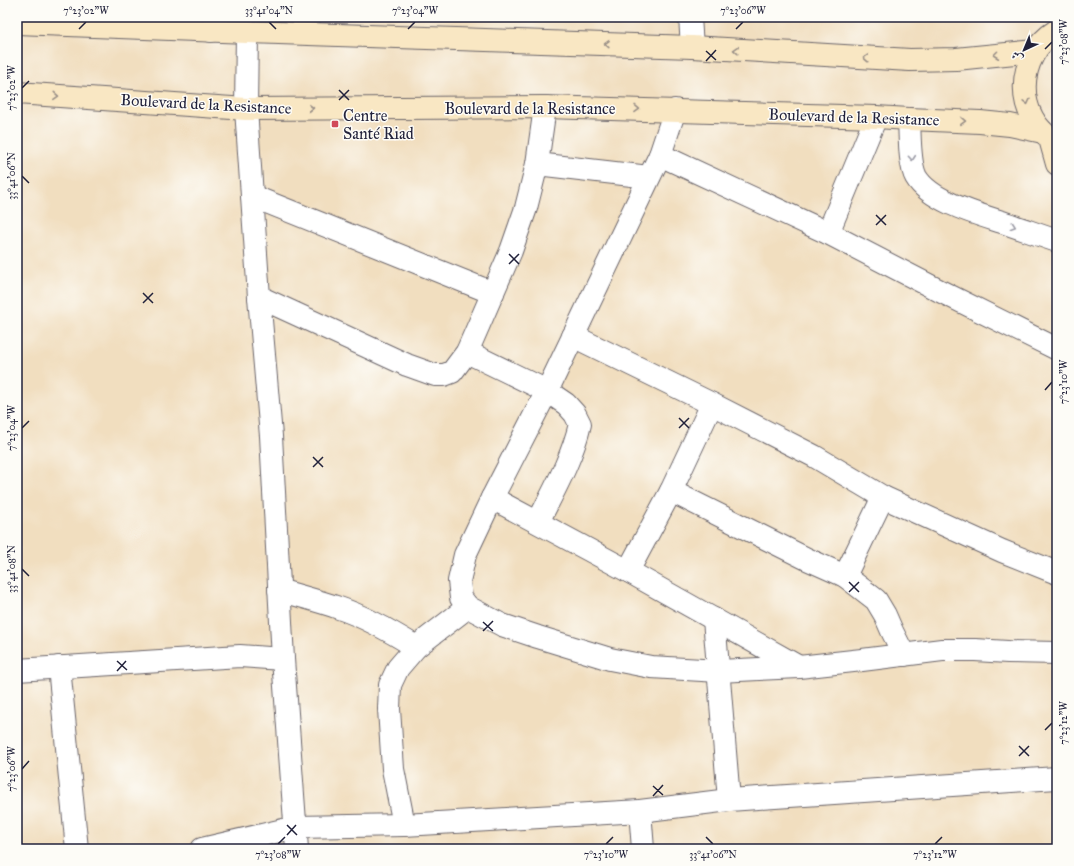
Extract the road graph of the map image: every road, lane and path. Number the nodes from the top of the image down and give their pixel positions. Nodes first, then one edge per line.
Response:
1 (690, 17) edge
2 (1044, 17) edge
3 (18, 21) edge
4 (213, 24) edge
5 (247, 32) junction
6 (1045, 40) edge
7 (692, 47) junction
8 (17, 94) edge
9 (545, 107) junction
10 (246, 109) junction
11 (675, 110) junction
12 (876, 117) junction
13 (909, 119) junction
14 (1050, 138) edge
15 (660, 155) junction
16 (537, 164) junction
17 (1057, 164) edge
18 (649, 177) junction
19 (252, 196) junction
20 (828, 233) junction
21 (1057, 241) edge
22 (493, 293) junction
23 (259, 296) junction
24 (573, 336) junction
25 (1057, 349) edge
26 (466, 352) junction
27 (547, 391) junction
28 (712, 404) junction
29 (671, 491) junction
30 (883, 497) junction
31 (492, 498) junction
32 (538, 522) junction
33 (628, 570) junction
34 (1057, 573) edge
35 (845, 576) junction
36 (279, 590) junction
37 (468, 607) junction
38 (714, 619) junction
39 (416, 647) junction
40 (1057, 653) edge
41 (904, 655) junction
42 (283, 659) junction
43 (799, 667) junction
44 (59, 668) junction
45 (17, 670) edge
46 (718, 671) junction
47 (1057, 778) edge
48 (729, 800) junction
49 (640, 811) junction
50 (404, 825) junction
51 (296, 827) junction
52 (77, 849) edge
53 (202, 849) edge
54 (297, 849) edge
55 (643, 849) edge

1 - 7 street
2 - 6 main road
3 - 4 main road
4 - 5 main road
7 -> 5 main road
5 - 10 street
6 -> 7 main road
6 -> 14 main road
8 -> 10 main road, Boulevard de la Resistance
10 -> 9 main road, Boulevard de la Resistance
9 -> 11 main road, Boulevard de la Resistance
9 - 16 street
10 - 19 street
11 - 12 main road, Boulevard de la Resistance
11 - 15 street
12 - 13 main road, Boulevard de la Resistance
12 - 20 street
13 -> 14 main road, Boulevard de la Resistance
13 -> 21 street
14 - 17 main road
15 - 18 street
15 - 20 street
16 - 18 street
16 - 22 street
18 - 24 street
19 - 22 street
19 - 23 street
20 - 25 street
22 - 26 street
23 - 26 street
23 - 36 street
24 - 27 street
24 - 28 street
26 - 27 street
27 - 31 street
27 - 32 street
28 - 29 street
28 - 30 street
29 - 33 street
29 - 35 street
30 - 34 street
30 - 35 street
31 - 32 street
31 - 37 street
32 - 33 street
33 - 38 street
35 - 41 street
36 - 39 street
36 - 42 street
37 - 39 street
37 - 46 street
38 - 43 street
38 - 46 street
39 - 50 street
40 - 41 street
41 - 43 street
42 - 44 street
42 - 51 street
43 - 46 street
44 - 45 street
44 - 52 street
46 - 48 street
47 - 48 street
48 - 49 street
49 - 50 street
49 - 55 street
50 - 51 street
51 - 53 street
51 - 54 street

